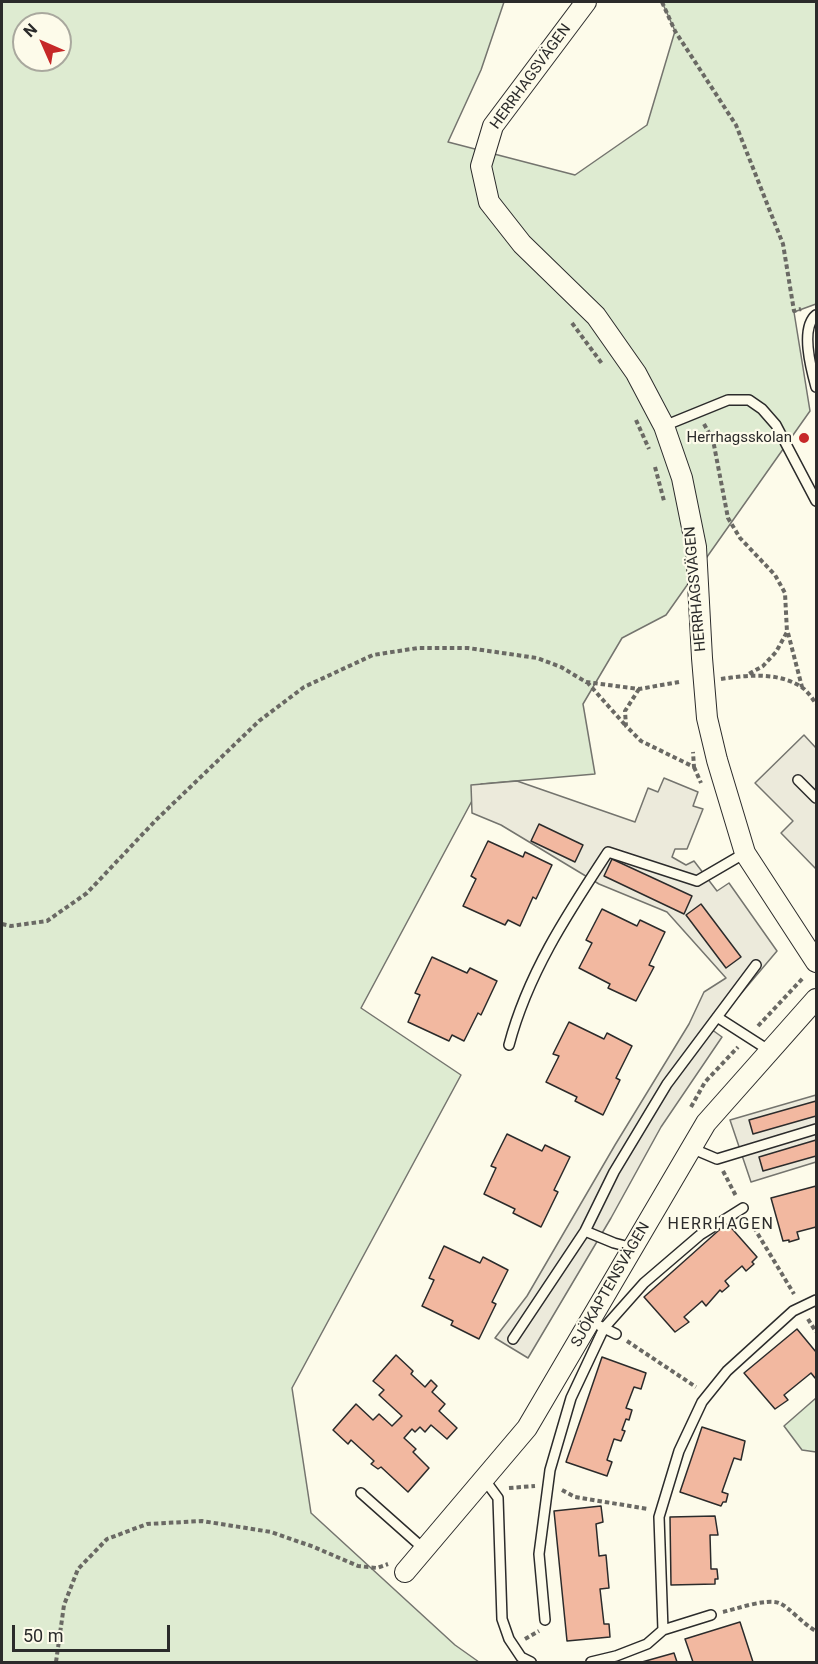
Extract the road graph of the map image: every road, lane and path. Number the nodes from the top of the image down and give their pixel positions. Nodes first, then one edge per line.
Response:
1 (586, 2) edge
2 (662, 2) edge
3 (805, 308) dead end
4 (816, 315) edge
5 (567, 317) dead end
6 (610, 374) dead end
7 (816, 387) edge
8 (699, 413) junction
9 (633, 414) dead end
10 (664, 426) junction
11 (816, 501) edge
12 (666, 508) dead end
13 (788, 632) junction
14 (747, 675) junction
15 (718, 680) dead end
16 (586, 682) junction
17 (679, 682) dead end
18 (802, 687) junction
19 (639, 689) junction
20 (816, 704) edge
21 (626, 726) junction
22 (692, 744) dead end
23 (798, 780) dead end
24 (816, 798) edge
25 (745, 853) junction
26 (2, 924) edge
27 (816, 962) edge
28 (756, 965) dead end
29 (816, 999) edge
30 (717, 1017) junction
31 (509, 1045) dead end
32 (771, 1052) junction
33 (816, 1129) edge
34 (691, 1148) junction
35 (717, 1160) junction
36 (743, 1208) junction
37 (585, 1231) junction
38 (633, 1248) junction
39 (816, 1300) edge
40 (801, 1307) junction
41 (597, 1325) junction
42 (616, 1334) joint
43 (513, 1339) dead end
44 (707, 1395) junction
45 (484, 1479) junction
46 (549, 1485) junction
47 (362, 1493) dead end
48 (497, 1497) junction
49 (660, 1511) junction
50 (424, 1549) junction
51 (397, 1567) joint
52 (711, 1615) joint
53 (545, 1620) joint
54 (663, 1630) junction
55 (816, 1631) edge
56 (509, 1640) junction
57 (56, 1662) edge
58 (531, 1662) edge
59 (591, 1662) edge

1 - 10 street, HERRHAGSVÄGEN
2 - 3 path
4 - 7 lane
5 - 6 path
8 - 10 lane
8 - 11 lane
8 - 13 path
9 - 12 path
10 - 25 street, HERRHAGSVÄGEN
13 - 14 path
13 - 18 path
14 - 15 path
14 - 18 path
16 - 19 path
16 - 21 path
16 - 26 path
17 - 19 path
18 - 20 path
19 - 21 path
21 - 22 path
23 - 24 lane
25 - 27 street, HERRHAGSVÄGEN
25 - 31 lane
28 - 30 lane
29 - 32 street, SJÖKAPTENSVÄGEN
30 - 32 lane
30 - 37 lane
32 - 34 street, SJÖKAPTENSVÄGEN
33 - 35 lane
34 - 35 lane
34 - 38 street, SJÖKAPTENSVÄGEN
35 - 36 path
36 - 40 path
36 - 41 lane
37 - 38 lane
37 - 43 lane
38 - 41 street, SJÖKAPTENSVÄGEN
39 - 40 lane
40 - 44 lane
41 - 42 lane
41 - 45 street, SJÖKAPTENSVÄGEN
41 - 46 lane
42 - 44 path
44 - 49 lane
45 - 48 lane
45 - 50 street, SJÖKAPTENSVÄGEN
46 - 48 path
46 - 49 path
46 - 53 lane
47 - 50 lane
48 - 56 lane
49 - 54 lane
50 - 51 street, SJÖKAPTENSVÄGEN
51 - 57 path
52 - 54 lane
52 - 55 path
53 - 56 path
54 - 59 lane
56 - 58 lane

